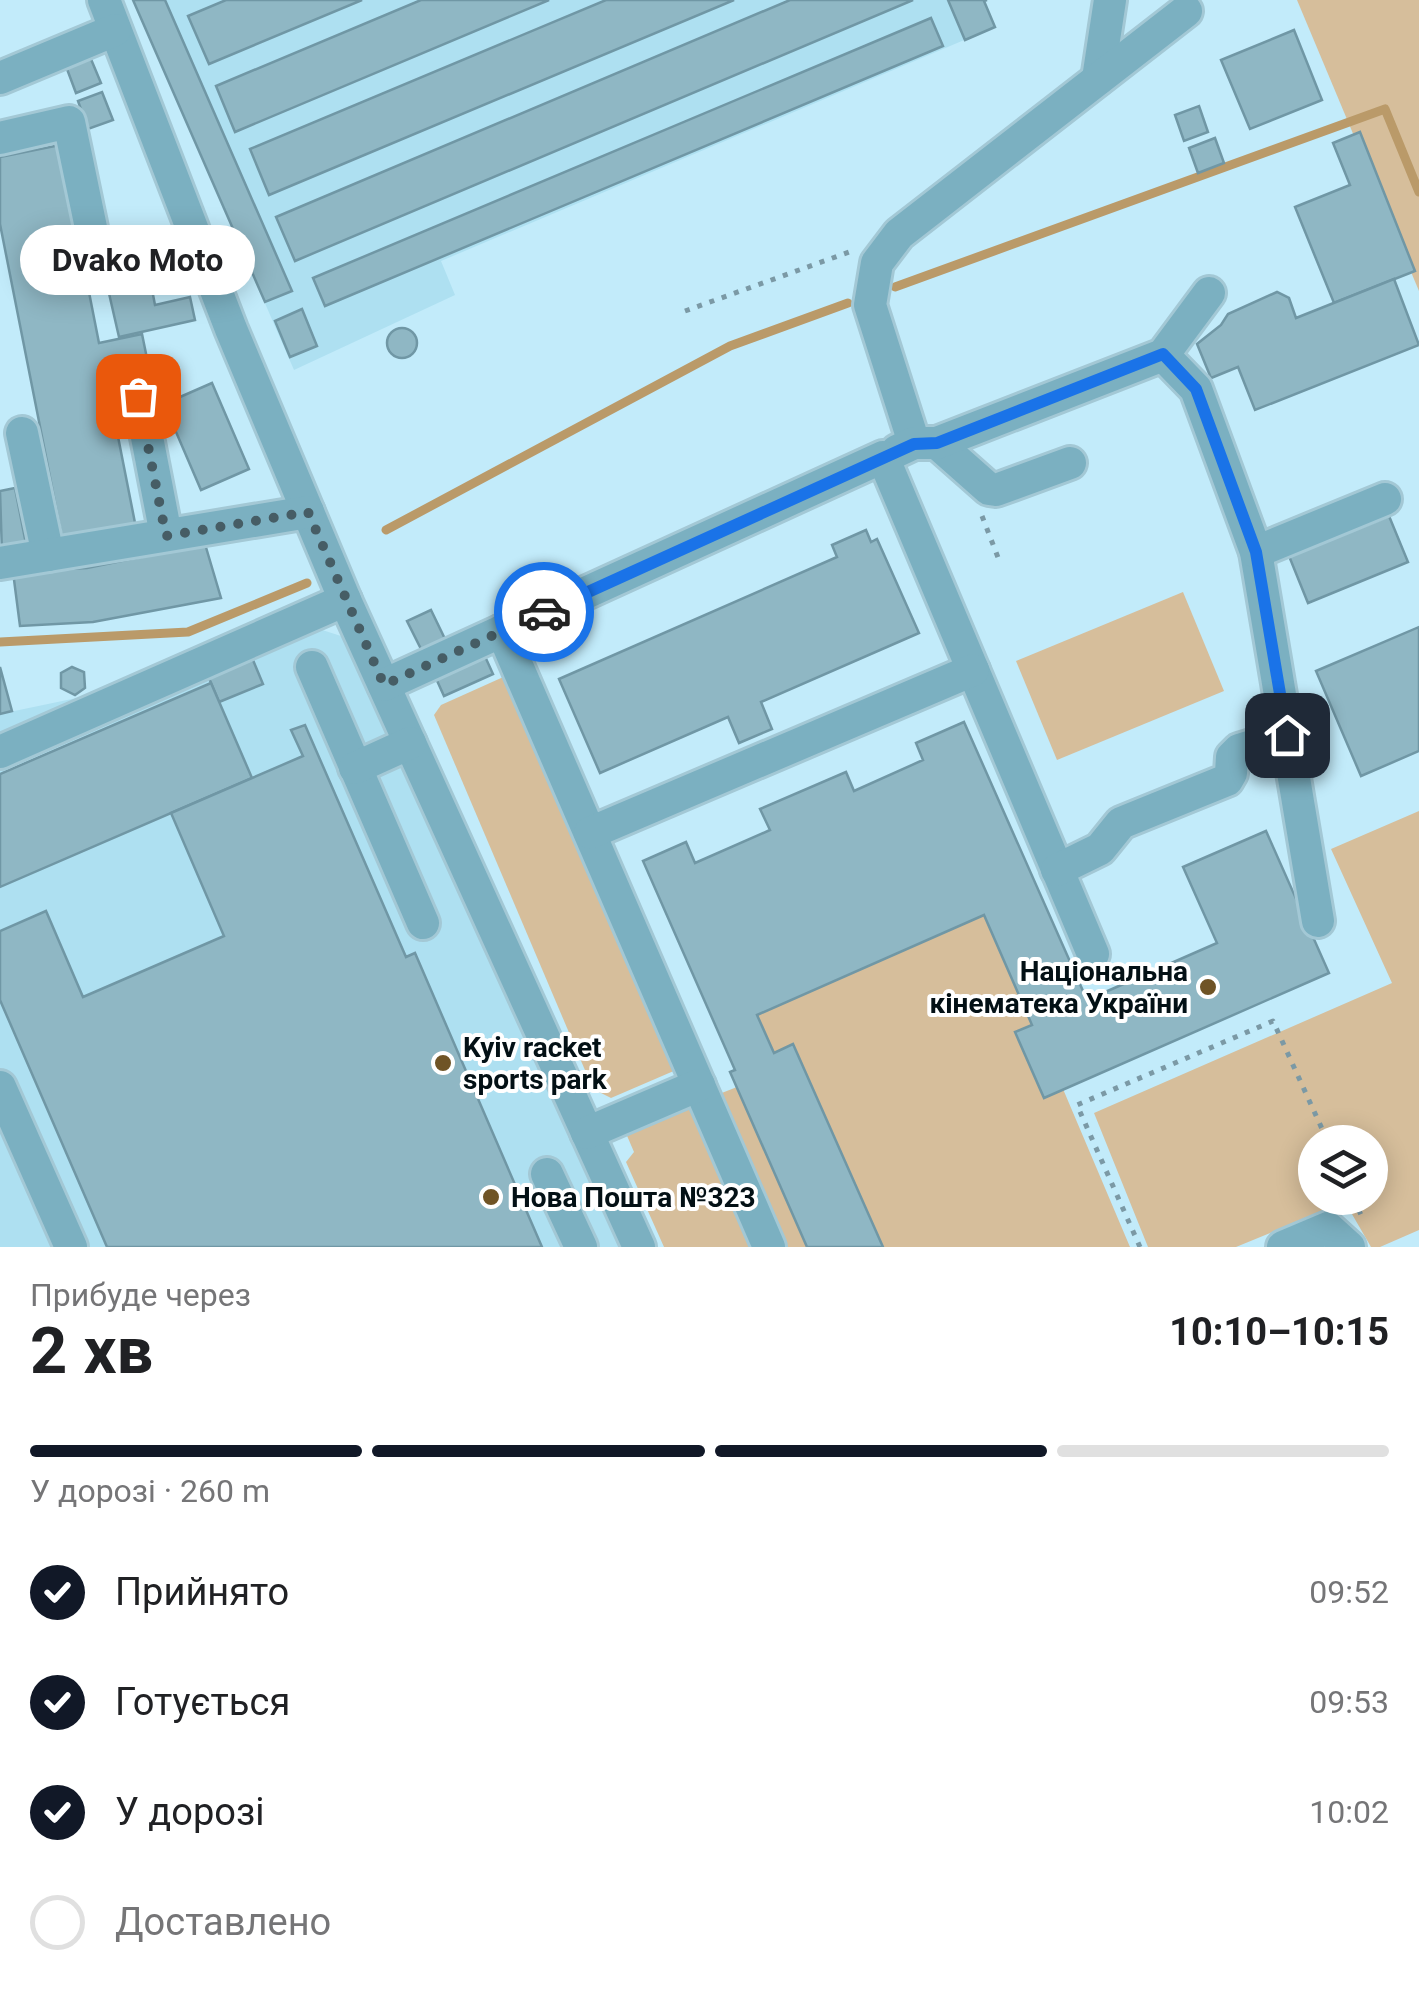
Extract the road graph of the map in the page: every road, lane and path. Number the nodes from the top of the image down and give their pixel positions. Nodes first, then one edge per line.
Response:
1 (1110, 0) edge
2 (1186, 11) dead end
3 (110, 15) edge
4 (0, 78) edge
5 (1098, 79) junction
6 (0, 138) edge
7 (898, 234) junction
8 (204, 259) junction
9 (1209, 294) dead end
10 (685, 311) dead end
11 (1163, 354) junction
12 (138, 396) dead end
13 (22, 433) dead end
14 (926, 443) junction
15 (883, 456) junction
16 (1070, 464) dead end
17 (981, 485) junction
18 (1385, 499) dead end
19 (308, 512) junction
20 (166, 536) junction
21 (1256, 552) junction
22 (48, 556) junction
23 (999, 560) dead end
24 (0, 563) edge
25 (346, 600) junction
26 (502, 631) junction
27 (312, 668) dead end
28 (973, 670) junction
29 (384, 685) junction
30 (1287, 735) junction
31 (410, 743) junction
32 (0, 752) edge
33 (355, 768) junction
34 (590, 833) junction
35 (1057, 870) junction
36 (1318, 921) dead end
37 (423, 923) dead end
38 (1093, 954) dead end
39 (699, 1086) junction
40 (0, 1087) edge
41 (1320, 1125) edge
42 (587, 1132) junction
43 (547, 1174) dead end
44 (72, 1247) edge
45 (581, 1247) edge
46 (639, 1247) edge
47 (769, 1247) edge
48 (1140, 1247) edge
49 (1284, 1247) edge
50 (1349, 1247) edge

1 - 5 lane
2 - 5 lane
3 - 4 lane
3 - 8 lane
5 - 7 lane
6 - 8 lane
7 - 10 path
7 - 14 lane
8 - 19 lane
9 - 11 lane
11 - 14 lane
11 - 21 lane
12 - 20 lane
13 - 22 lane
14 - 15 lane
14 - 17 lane
15 - 26 lane
15 - 28 lane
16 - 17 lane
17 - 23 path
18 - 21 lane
19 - 20 lane
19 - 25 lane
20 - 22 lane
21 - 30 lane
22 - 24 lane
25 - 29 lane
25 - 32 lane
26 - 29 lane
26 - 34 lane
27 - 33 lane
28 - 34 lane
28 - 35 lane
29 - 31 lane
30 - 35 lane
30 - 36 lane
31 - 33 lane
31 - 42 lane
33 - 37 lane
34 - 39 lane
35 - 38 lane
39 - 42 lane
39 - 47 lane
40 - 44 lane
41 - 48 path
42 - 46 lane
43 - 45 lane
49 - 50 lane

